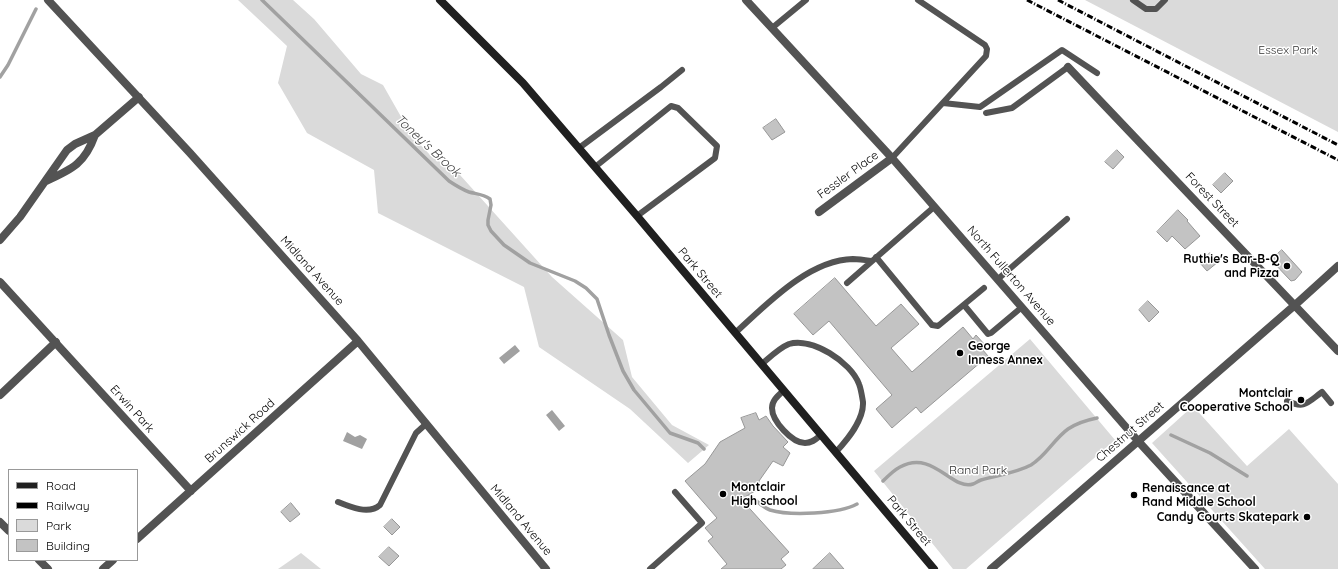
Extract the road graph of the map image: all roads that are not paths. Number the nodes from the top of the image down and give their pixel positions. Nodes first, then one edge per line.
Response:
1 (48, 0) edge
2 (440, 0) edge
3 (746, 0) edge
4 (806, 0) edge
5 (918, 0) edge
6 (1133, 0) edge
7 (1165, 0) edge
8 (772, 28) junction
9 (1068, 67) joint
10 (682, 70) dead end
11 (1097, 73) dead end
12 (139, 97) junction
13 (943, 103) junction
14 (986, 113) dead end
15 (95, 135) junction
16 (578, 148) junction
17 (892, 158) junction
18 (595, 167) junction
19 (46, 181) junction
20 (934, 206) junction
21 (819, 212) dead end
22 (637, 216) junction
23 (1067, 219) dead end
24 (0, 240) edge
25 (874, 259) junction
26 (1338, 266) edge
27 (998, 280) junction
28 (0, 282) edge
29 (847, 283) dead end
30 (984, 288) dead end
31 (1295, 304) junction
32 (964, 305) junction
33 (1022, 307) junction
34 (735, 333) junction
35 (358, 341) junction
36 (56, 342) junction
37 (1338, 351) edge
38 (762, 364) junction
39 (784, 390) junction
40 (0, 395) edge
41 (1287, 401) dead end
42 (1331, 403) dead end
43 (426, 424) junction
44 (821, 435) junction
45 (1138, 441) junction
46 (836, 452) junction
47 (191, 491) junction
48 (675, 492) dead end
49 (338, 502) dead end
50 (0, 522) edge
51 (8, 530) edge
52 (138, 538) edge
53 (40, 561) edge
54 (112, 561) edge
55 (48, 569) edge
56 (103, 569) edge
57 (546, 569) edge
58 (650, 569) edge
59 (934, 569) edge
60 (991, 569) edge
61 (1255, 569) edge

1 - 12 street, Midland Avenue
2 - 16 street, Park Street
3 - 8 street, North Fullerton Avenue
4 - 8 lane
5 - 13 lane
6 - 7 lane
8 - 17 street, North Fullerton Avenue
9 - 14 lane
9 - 31 street, Forest Street
10 - 16 lane
11 - 13 lane
12 - 15 street
12 - 35 street, Midland Avenue
13 - 17 lane
15 - 19 street
15 - 19 street
16 - 18 street, Park Street
17 - 20 street, North Fullerton Avenue
17 - 21 street, Fessler Place
18 - 22 street, Park Street
18 - 22 lane
19 - 24 street
20 - 25 lane
20 - 27 street, North Fullerton Avenue
22 - 34 street, Park Street
23 - 27 lane
25 - 29 lane
25 - 32 lane
25 - 34 lane
26 - 31 street, Chestnut Street
27 - 33 street, North Fullerton Avenue
28 - 36 street, Erwin Park
30 - 32 lane
31 - 37 street, Forest Street
31 - 45 street, Chestnut Street
32 - 33 lane
33 - 45 street, North Fullerton Avenue
34 - 38 street, Park Street
35 - 43 street, Midland Avenue
35 - 47 street, Brunswick Road
36 - 40 street
36 - 47 street, Erwin Park
38 - 39 street, Park Street
38 - 46 lane
39 - 44 street, Park Street
39 - 44 lane
41 - 42 lane
43 - 49 lane
43 - 57 street, Midland Avenue
44 - 46 street, Park Street
45 - 60 street, Chestnut Street
45 - 61 street, North Fullerton Avenue
46 - 59 street, Park Street
47 - 52 street, Brunswick Road
48 - 58 lane
50 - 51 street
53 - 55 street
54 - 56 street

